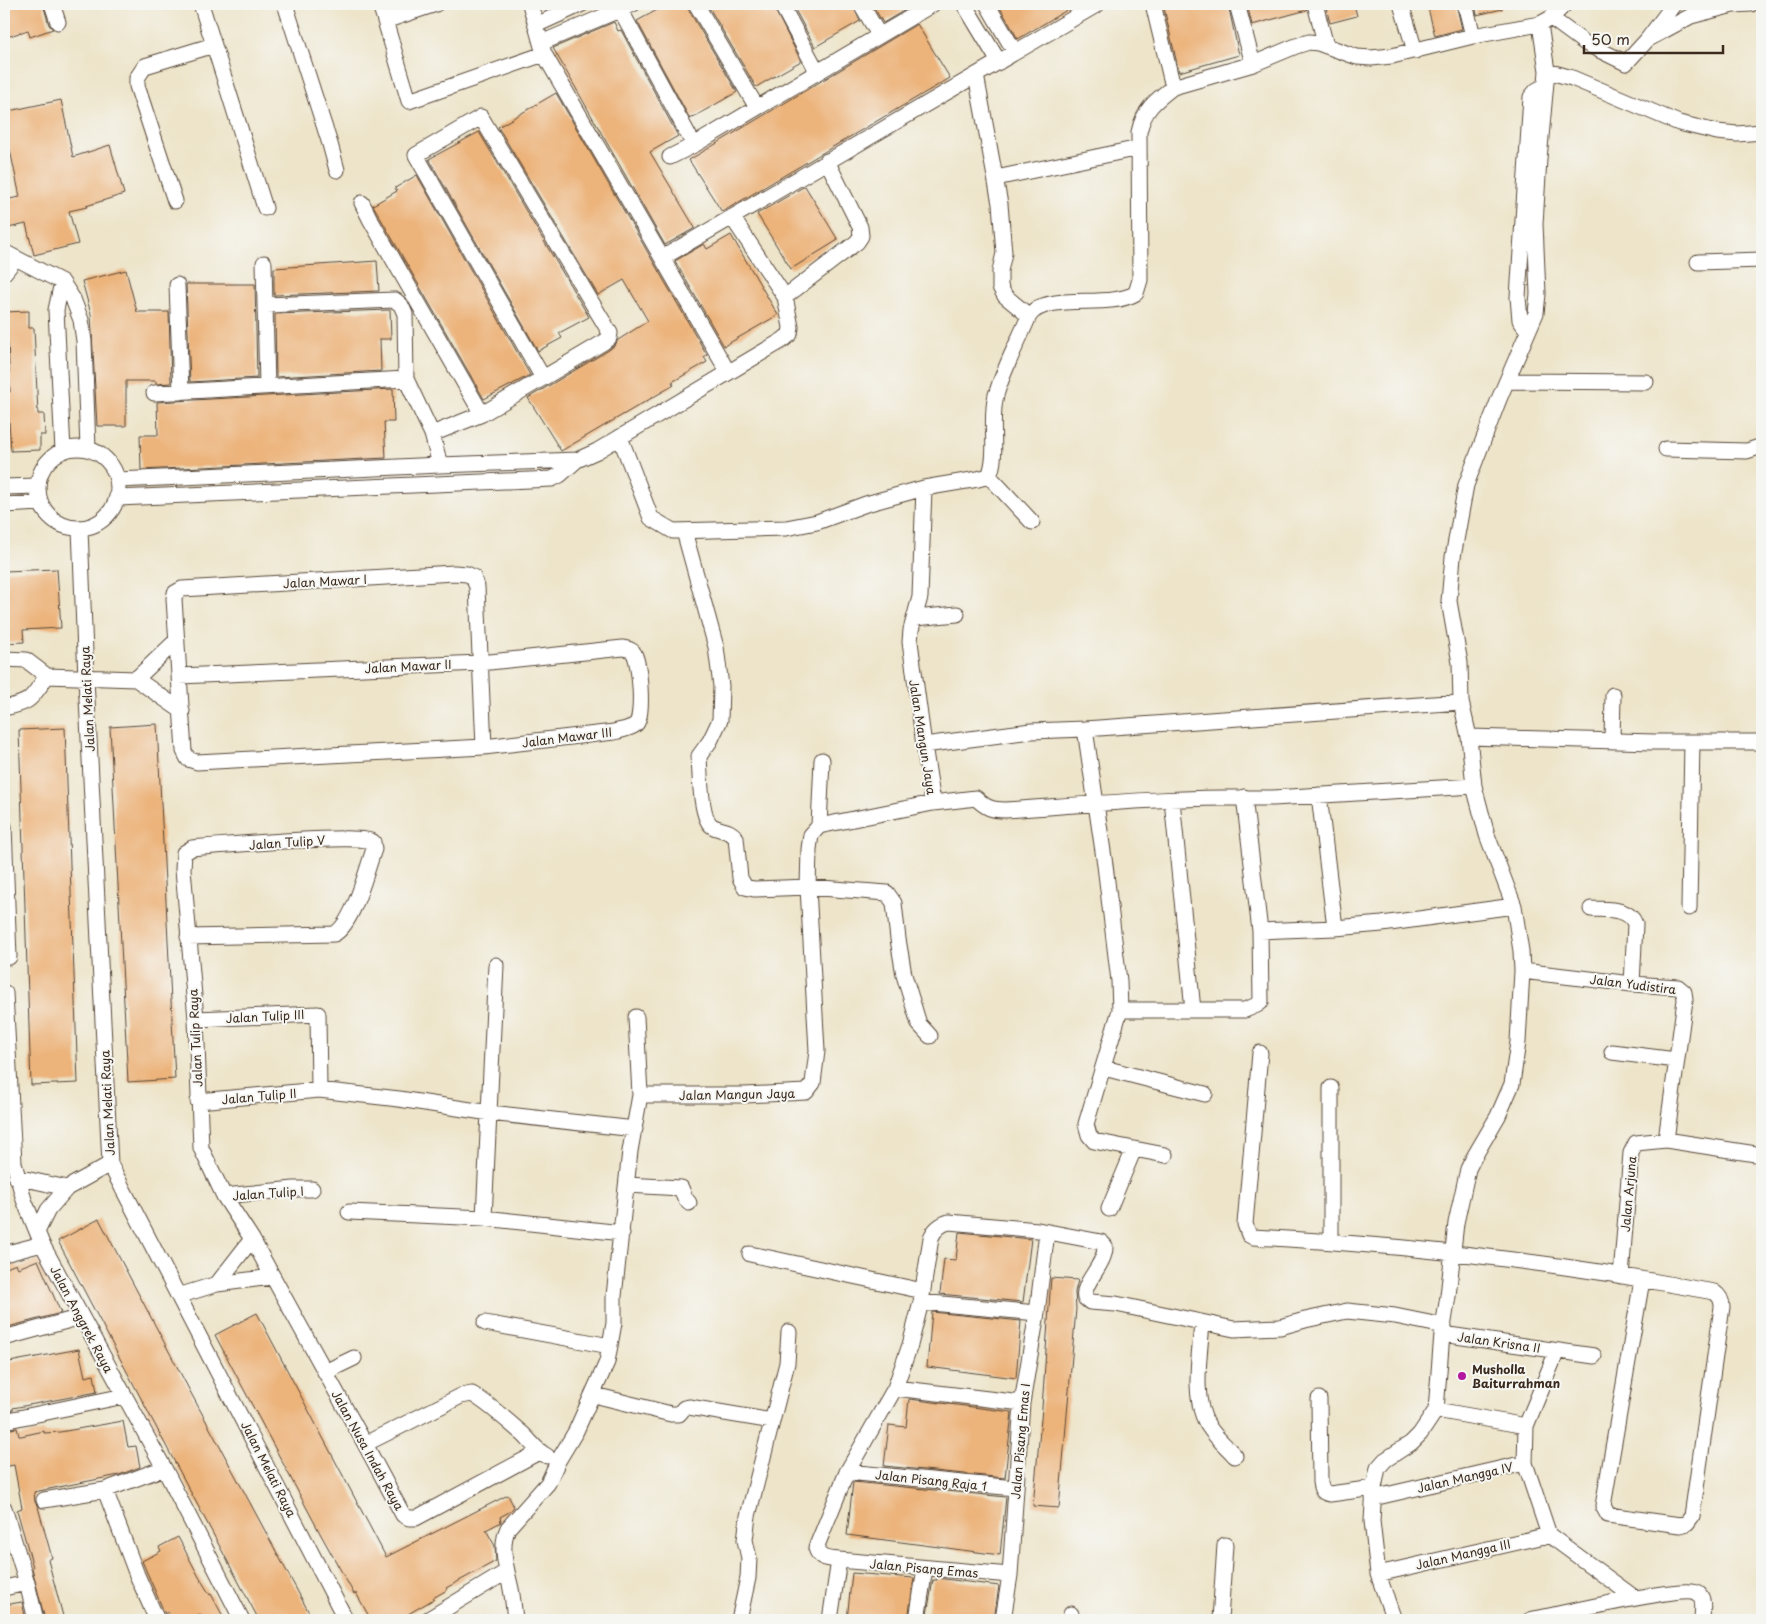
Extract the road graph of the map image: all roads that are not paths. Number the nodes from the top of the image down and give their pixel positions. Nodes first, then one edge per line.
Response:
1 (52, 4) edge
2 (202, 4) edge
3 (285, 4) edge
4 (380, 4) edge
5 (436, 4) edge
6 (530, 4) edge
7 (582, 4) edge
8 (696, 4) edge
9 (781, 4) edge
10 (861, 4) edge
11 (933, 4) edge
12 (964, 4) edge
13 (986, 4) edge
14 (1098, 4) edge
15 (1153, 4) edge
16 (1238, 4) edge
17 (1315, 4) edge
18 (1401, 4) edge
19 (1465, 4) edge
20 (1565, 4) edge
21 (1674, 4) edge
22 (1733, 4) edge
23 (1751, 4) edge
24 (626, 6) edge
25 (385, 21) junction
26 (1545, 21) junction
27 (58, 22) dead end
28 (536, 25) junction
29 (879, 35) junction
30 (1473, 36) junction
31 (1647, 40) junction
32 (214, 45) junction
33 (1326, 46) junction
34 (543, 48) junction
35 (1415, 51) junction
36 (1015, 52) junction
37 (998, 62) junction
38 (1253, 64) junction
39 (817, 71) junction
40 (976, 74) junction
41 (1546, 79) junction
42 (1173, 87) junction
43 (756, 106) junction
44 (1762, 132) edge
45 (694, 145) junction
46 (1139, 148) junction
47 (670, 157) dead end
48 (828, 161) junction
49 (337, 170) dead end
50 (996, 178) junction
51 (175, 201) dead end
52 (362, 203) dead end
53 (265, 208) dead end
54 (732, 217) junction
55 (10, 255) edge
56 (662, 258) junction
57 (1762, 260) edge
58 (1698, 262) dead end
59 (264, 264) dead end
60 (4, 273) edge
61 (62, 282) junction
62 (178, 285) dead end
63 (785, 297) junction
64 (266, 305) junction
65 (1029, 316) junction
66 (728, 372) junction
67 (543, 378) junction
68 (406, 379) junction
69 (1507, 381) junction
70 (1646, 382) dead end
71 (267, 387) junction
72 (181, 392) junction
73 (154, 393) dead end
74 (482, 414) junction
75 (432, 434) junction
76 (620, 438) junction
77 (1762, 446) edge
78 (88, 449) junction
79 (1666, 449) dead end
80 (62, 451) junction
81 (577, 460) junction
82 (440, 464) junction
83 (989, 476) junction
84 (118, 480) junction
85 (38, 486) junction
86 (4, 487) edge
87 (924, 488) junction
88 (118, 498) junction
89 (40, 503) junction
90 (4, 505) edge
91 (1032, 522) dead end
92 (80, 529) junction
93 (684, 531) junction
94 (957, 614) dead end
95 (915, 618) junction
96 (177, 640) junction
97 (4, 659) edge
98 (480, 663) junction
99 (47, 676) junction
100 (180, 676) junction
101 (86, 678) junction
102 (136, 679) junction
103 (1613, 695) dead end
104 (1460, 702) junction
105 (4, 708) edge
106 (182, 711) junction
107 (640, 713) joint
108 (1085, 730) junction
109 (1469, 738) junction
110 (1612, 740) junction
111 (1692, 742) junction
112 (1762, 742) edge
113 (924, 745) junction
114 (484, 747) junction
115 (822, 760) dead end
116 (1474, 786) junction
117 (1320, 795) junction
118 (1244, 797) junction
119 (1172, 800) junction
120 (933, 803) junction
121 (1096, 804) junction
122 (4, 826) edge
123 (819, 826) junction
124 (192, 848) joint
125 (5, 884) edge
126 (808, 887) junction
127 (1514, 906) junction
128 (1689, 908) dead end
129 (1591, 909) dead end
130 (1336, 928) junction
131 (1260, 931) junction
132 (188, 937) junction
133 (9, 957) dead end
134 (496, 965) dead end
135 (1522, 971) junction
136 (1632, 984) junction
137 (5, 993) dead end
138 (1120, 1010) junction
139 (1193, 1010) junction
140 (636, 1017) dead end
141 (196, 1019) junction
142 (930, 1036) dead end
143 (1612, 1052) dead end
144 (1260, 1053) dead end
145 (1676, 1060) junction
146 (1104, 1068) junction
147 (6, 1086) edge
148 (1331, 1088) dead end
149 (319, 1090) junction
150 (1205, 1094) dead end
151 (640, 1095) junction
152 (198, 1101) junction
153 (490, 1113) junction
154 (635, 1129) junction
155 (1666, 1140) junction
156 (1134, 1149) junction
157 (1762, 1154) edge
158 (1165, 1155) dead end
159 (110, 1164) junction
160 (11, 1168) edge
161 (627, 1185) junction
162 (67, 1188) junction
163 (312, 1190) dead end
164 (224, 1196) junction
165 (690, 1203) dead end
166 (1109, 1209) dead end
167 (349, 1212) dead end
168 (484, 1218) junction
169 (1047, 1232) junction
170 (622, 1233) junction
171 (39, 1238) junction
172 (252, 1240) junction
173 (1331, 1241) junction
174 (1453, 1253) junction
175 (4, 1254) edge
176 (750, 1254) dead end
177 (1621, 1276) junction
178 (272, 1278) junction
179 (1642, 1280) junction
180 (218, 1284) junction
181 (178, 1296) junction
182 (922, 1296) junction
183 (1037, 1313) junction
184 (81, 1317) junction
185 (485, 1323) dead end
186 (1202, 1323) junction
187 (1443, 1330) junction
188 (789, 1332) dead end
189 (4, 1338) edge
190 (610, 1346) junction
191 (1557, 1350) junction
192 (1594, 1356) dead end
193 (354, 1358) dead end
194 (325, 1372) junction
195 (895, 1388) junction
196 (594, 1395) junction
197 (124, 1396) junction
198 (1319, 1399) dead end
199 (1022, 1403) junction
200 (1436, 1410) junction
201 (4, 1420) edge
202 (772, 1421) junction
203 (1526, 1426) junction
204 (366, 1444) junction
205 (539, 1452) junction
206 (1235, 1456) dead end
207 (558, 1461) junction
208 (1525, 1463) junction
209 (164, 1468) junction
210 (847, 1472) junction
211 (1016, 1488) junction
212 (104, 1490) junction
213 (1373, 1493) junction
214 (44, 1500) dead end
215 (4, 1508) edge
216 (1549, 1535) junction
217 (1226, 1545) dead end
218 (839, 1560) junction
219 (925, 1568) junction
220 (506, 1572) junction
221 (1378, 1574) junction
222 (1010, 1575) junction
223 (27, 1583) junction
224 (4, 1588) edge
225 (1635, 1598) junction
226 (36, 1620) edge
227 (157, 1620) edge
228 (242, 1620) edge
229 (346, 1620) edge
230 (427, 1620) edge
231 (515, 1620) edge
232 (739, 1620) edge
233 (830, 1620) edge
234 (917, 1620) edge
235 (1003, 1620) edge
236 (1220, 1620) edge
237 (1394, 1620) edge
238 (1530, 1620) edge
239 (1702, 1620) edge

1 - 27 street
2 - 32 street
3 - 49 street
4 - 25 street
5 - 25 street
6 - 28 street
7 - 28 street
8 - 43 street
9 - 39 street
10 - 29 street
11 - 29 street
12 - 37 street
13 - 36 street
14 - 36 street
15 - 42 street
16 - 38 street
17 - 33 street
18 - 35 street
19 - 30 street
20 - 26 street
21 - 31 street
22 - 23 street
22 - 31 street
24 - 34 street
24 - 45 street
25 - 34 street
26 - 30 street
26 - 31 street
26 - 41 street
28 - 34 street
29 - 39 street
30 - 35 street
32 - 51 street
32 - 53 street
33 - 35 street
33 - 38 street
34 - 56 street
36 - 37 street
37 - 40 street
38 - 42 street
39 - 43 street
40 - 48 street
40 - 50 street
41 - 44 street
41 - 69 street
42 - 46 street
43 - 45 street
45 - 47 street
46 - 50 street
46 - 65 street
48 - 54 street
48 - 63 street
50 - 65 street
52 - 74 street
54 - 56 street
54 - 63 street
55 - 60 street
55 - 61 street
56 - 66 street
57 - 58 street
59 - 64 street
61 - 78 street
61 - 80 street
62 - 72 street
63 - 66 street
64 - 68 street
64 - 71 street
65 - 83 street
66 - 76 street
67 - 67 street
67 - 74 street
68 - 71 street
68 - 75 street
69 - 70 street
69 - 104 street
71 - 72 street
72 - 73 street
74 - 75 street
75 - 82 street
76 - 81 street
76 - 93 street
77 - 79 street
78 - 80 street
78 - 84 street
80 - 85 street
81 - 82 street
81 - 88 street
82 - 84 street
83 - 87 street
83 - 91 street
84 - 88 street
85 - 86 street
85 - 89 street
87 - 93 street
87 - 95 street, Jalan Mangun Jaya
88 - 92 street
89 - 90 street
89 - 92 street
92 - 101 street, Jalan Melati Raya
93 - 126 street
94 - 95 street
95 - 113 street, Jalan Mangun Jaya
96 - 98 street, Jalan Mawar I
96 - 100 street, Jalan Mawar I
96 - 102 street
97 - 99 street
98 - 100 street, Jalan Mawar II
98 - 107 street, Jalan Mawar II
98 - 114 street
99 - 101 street
99 - 105 street
100 - 106 street, Jalan Mawar I
101 - 102 street
101 - 159 street, Jalan Melati Raya
102 - 106 street
103 - 110 street
104 - 108 street
104 - 109 street
106 - 114 street, Jalan Mawar I
107 - 114 street, Jalan Mawar III
108 - 113 street
108 - 121 street
109 - 110 street
109 - 116 street
110 - 111 street
111 - 112 street
111 - 128 street
113 - 120 street, Jalan Mangun Jaya
115 - 123 street
116 - 117 street
116 - 127 street
117 - 118 street
117 - 130 street
118 - 119 street
118 - 131 street
119 - 121 street
119 - 139 street
120 - 121 street
120 - 123 street, Jalan Mangun Jaya
121 - 138 street
122 - 125 street
123 - 126 street, Jalan Mangun Jaya
124 - 132 street, Jalan Tulip Raya
124 - 132 street, Jalan Tulip V
125 - 133 street
126 - 142 street
126 - 151 street, Jalan Mangun Jaya
127 - 130 street
127 - 135 street
129 - 136 street
130 - 131 street
131 - 139 street
132 - 141 street, Jalan Tulip Raya
134 - 153 street
135 - 136 street, Jalan Yudistira
135 - 174 street
136 - 145 street, Jalan Yudistira
137 - 147 street, Jalan Anggrek Raya
138 - 139 street
138 - 146 street
140 - 151 street
141 - 149 street, Jalan Tulip III
141 - 152 street, Jalan Tulip Raya
143 - 145 street
144 - 173 street
145 - 155 street, Jalan Yudistira
146 - 150 street
146 - 156 street
147 - 160 street, Jalan Anggrek Raya
148 - 173 street
149 - 152 street, Jalan Tulip II
149 - 153 street, Jalan Tulip II
151 - 154 street
152 - 164 street, Jalan Tulip Raya
153 - 154 street, Jalan Tulip II
153 - 168 street
154 - 161 street
155 - 157 street
155 - 177 street, Jalan Arjuna
156 - 158 street
156 - 166 street
159 - 162 street
159 - 181 street, Jalan Melati Raya
160 - 162 street
160 - 171 street, Jalan Anggrek Raya
161 - 165 street
161 - 170 street
162 - 171 street
163 - 164 street, Jalan Tulip I
164 - 172 street, Jalan Tulip Raya
167 - 168 street
168 - 170 street
169 - 182 street
169 - 183 street, Jalan Pisang Emas I
169 - 186 street, Jalan Krisna II
170 - 190 street
171 - 175 street
171 - 184 street, Jalan Anggrek Raya
172 - 178 street, Jalan Nusa Indah Raya
172 - 180 street
173 - 174 street
174 - 177 street
174 - 187 street
176 - 182 street
177 - 179 street
178 - 180 street
178 - 194 street, Jalan Nusa Indah Raya
179 - 179 street
180 - 181 street
181 - 229 street, Jalan Melati Raya
182 - 183 street
182 - 195 street
183 - 199 street, Jalan Pisang Emas I
184 - 189 street
184 - 197 street, Jalan Anggrek Raya
185 - 190 street
186 - 187 street, Jalan Krisna II
186 - 206 street
187 - 191 street, Jalan Krisna II
187 - 200 street
188 - 202 street
190 - 196 street
191 - 192 street
191 - 203 street, Jalan Krisna II
193 - 194 street
194 - 204 street, Jalan Nusa Indah Raya
195 - 199 street
195 - 210 street
196 - 202 street
196 - 207 street
197 - 201 street
197 - 209 street, Jalan Anggrek Raya
198 - 213 street, Jalan Mangga IV
199 - 211 street, Jalan Pisang Emas I
200 - 203 street
200 - 213 street
202 - 232 street
203 - 208 street, Jalan Krisna II
204 - 205 street
204 - 205 street, Jalan Nusa Indah Raya
205 - 207 street
207 - 220 street
208 - 213 street, Jalan Mangga IV
208 - 216 street, Jalan Mangga IV
209 - 212 street
209 - 228 street, Jalan Anggrek Raya
210 - 211 street, Jalan Pisang Raja 1
210 - 218 street, Jalan Pisang Emas
211 - 222 street, Jalan Pisang Emas I
212 - 214 street
212 - 227 street
213 - 221 street
215 - 223 street
216 - 221 street, Jalan Mangga III
216 - 225 street
217 - 236 street
218 - 219 street, Jalan Pisang Emas
218 - 233 street
219 - 222 street, Jalan Pisang Emas
219 - 234 street
220 - 230 street
220 - 231 street
221 - 237 street
222 - 235 street, Jalan Pisang Emas I
223 - 224 street
223 - 226 street
225 - 238 street
225 - 239 street

